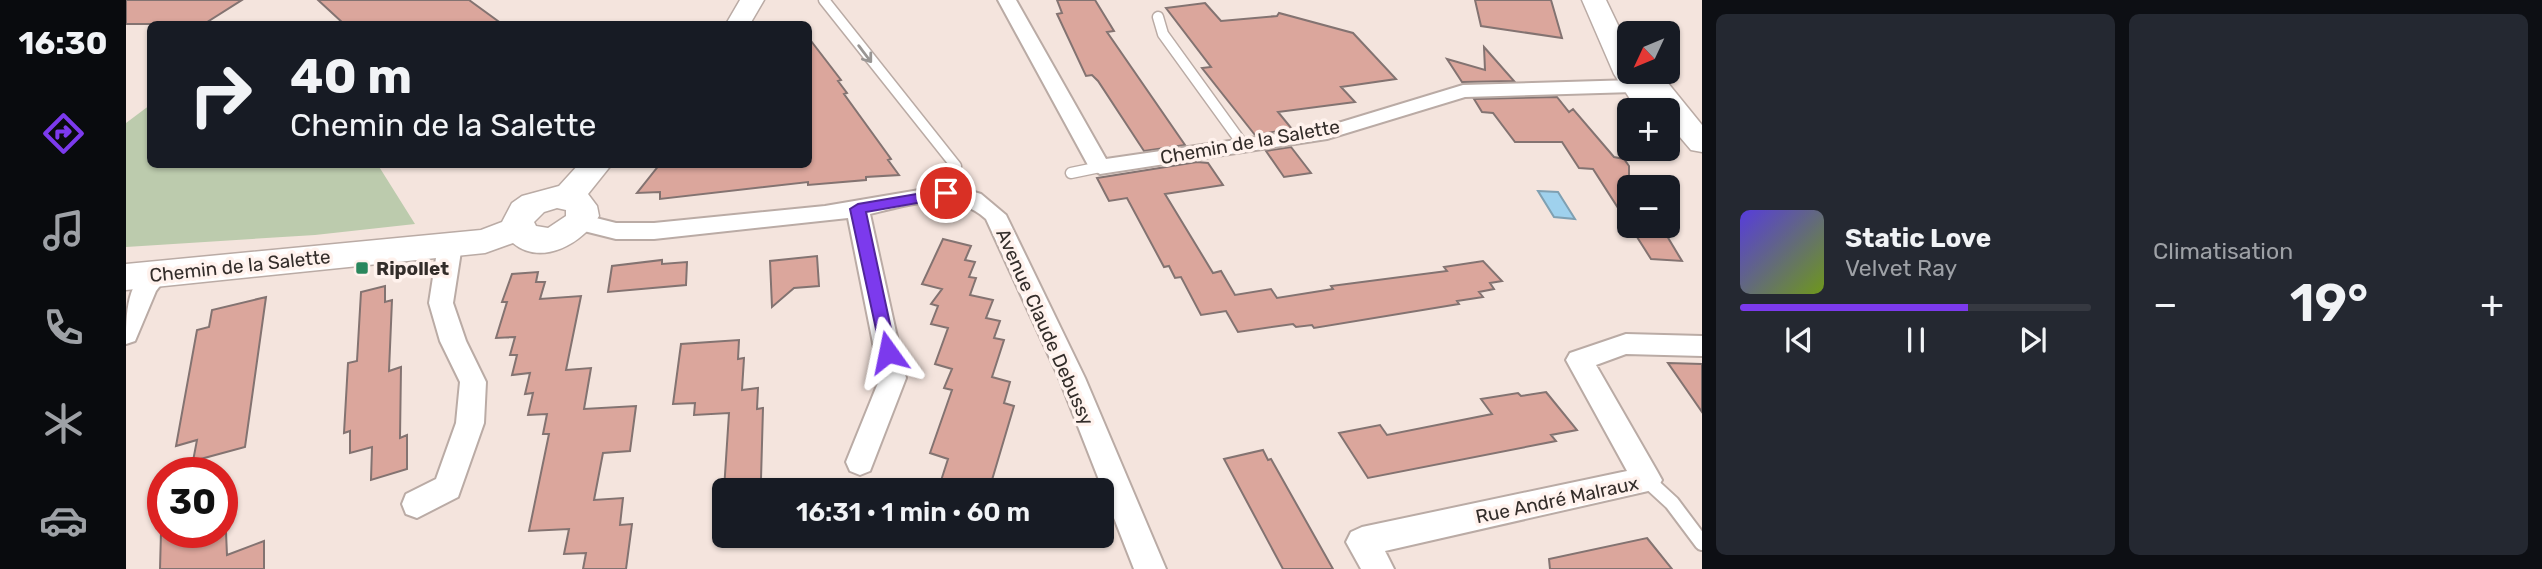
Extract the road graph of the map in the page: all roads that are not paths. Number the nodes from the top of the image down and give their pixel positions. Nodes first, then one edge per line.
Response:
1 (752, 0) edge
2 (824, 0) edge
3 (1006, 0) edge
4 (1594, 0) edge
5 (1609, 0) edge
6 (1158, 17) dead end
7 (740, 21) edge
8 (1619, 21) edge
9 (1617, 40) edge
10 (1617, 80) edge
11 (1645, 84) edge
12 (1702, 143) edge
13 (1680, 145) edge
14 (1244, 146) junction
15 (1100, 167) junction
16 (595, 168) edge
17 (1702, 169) edge
18 (1070, 173) dead end
19 (946, 193) junction
20 (573, 209) junction
21 (858, 209) junction
22 (450, 245) junction
23 (142, 276) edge
24 (126, 334) edge
25 (1702, 345) edge
26 (860, 462) dead end
27 (1647, 480) junction
28 (417, 504) dead end
29 (1702, 543) edge
30 (1150, 569) edge
31 (1378, 569) edge

1 - 7 main road
2 -> 19 lane
3 - 15 street
4 - 9 main road
5 - 8 main road
6 - 14 lane
10 - 14 street, Chemin de la Salette
11 - 12 main road
13 - 17 main road
14 - 15 street, Chemin de la Salette
15 - 18 lane, Chemin de la Salette
16 - 20 main road
19 - 21 street
19 - 30 street, Avenue Claude Debussy
20 - 21 street
20 - 22 main road, Chemin de la Salette
21 - 26 street
22 - 23 main road, Chemin de la Salette
22 - 28 street
23 - 24 street
25 - 27 street, Rue André Malraux
27 - 29 lane
27 - 31 street, Rue André Malraux

